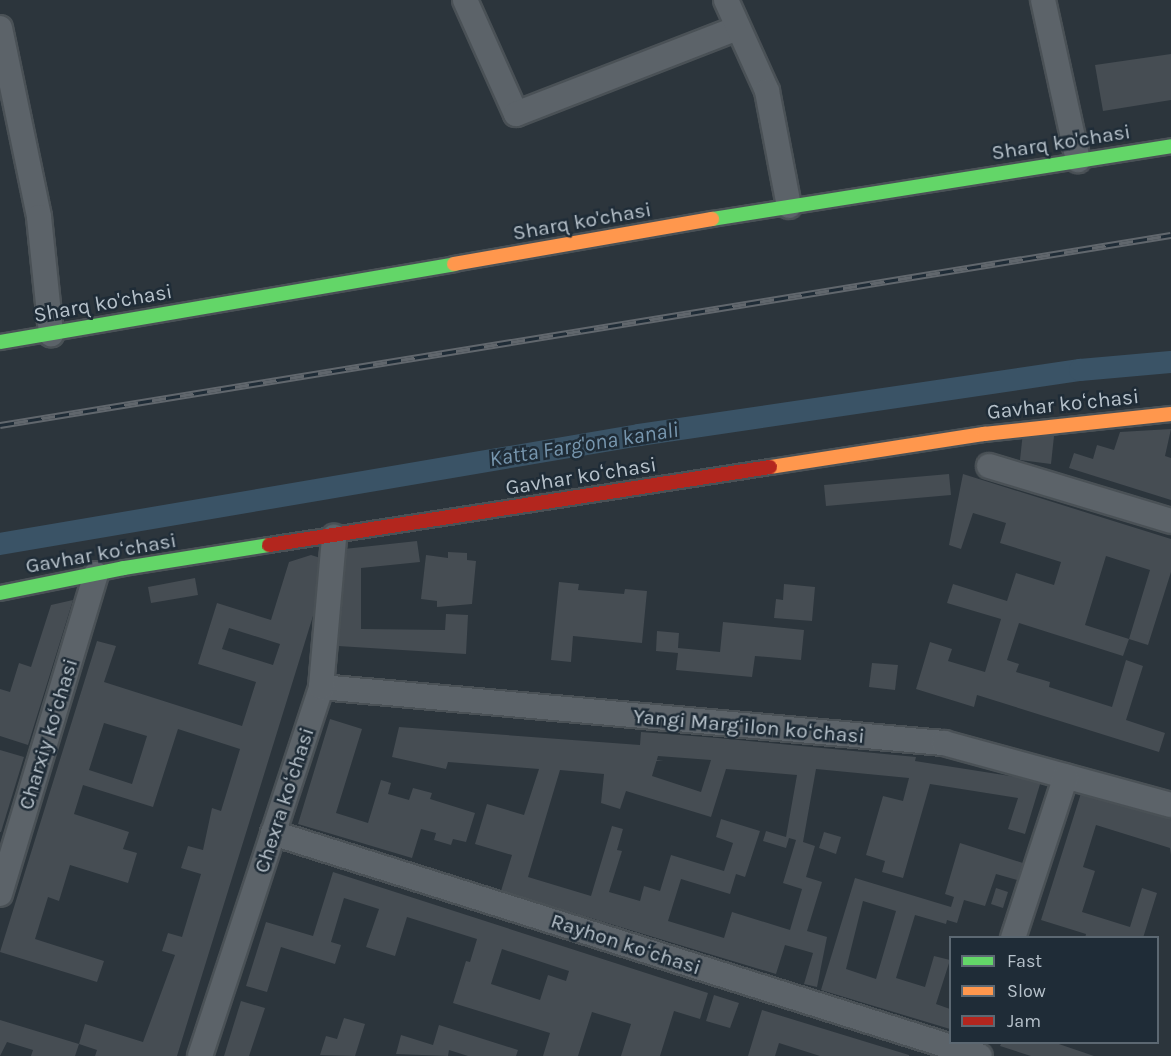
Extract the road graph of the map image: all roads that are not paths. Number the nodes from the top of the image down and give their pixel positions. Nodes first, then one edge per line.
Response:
1 (465, 0) edge
2 (726, 0) edge
3 (1042, 0) edge
4 (0, 28) edge
5 (738, 28) junction
6 (1171, 146) edge
7 (1078, 160) junction
8 (789, 206) junction
9 (51, 334) junction
10 (0, 342) edge
11 (1171, 414) edge
12 (988, 466) dead end
13 (1171, 521) edge
14 (334, 537) junction
15 (96, 574) junction
16 (0, 593) edge
17 (321, 687) junction
18 (1066, 776) junction
19 (1171, 805) edge
20 (273, 832) junction
21 (0, 894) edge
22 (1014, 936) edge
23 (949, 1043) edge
24 (951, 1044) edge
25 (977, 1052) edge
26 (201, 1056) edge

1 - 5 street
2 - 5 street
3 - 7 street
4 - 9 street
5 - 8 street
6 - 7 main road, Sharq ko'chasi
7 - 8 main road, Sharq ko'chasi
8 - 9 main road, Sharq ko'chasi
9 - 10 main road, Sharq ko'chasi
11 - 14 main road, Gavhar koʻchasi
12 - 13 street
14 - 15 main road, Gavhar koʻchasi
14 - 17 street, Chexra koʻchasi
15 - 16 main road, Gavhar koʻchasi
15 - 21 street, Charxiy koʻchasi
17 - 18 street, Yangi Margʻilon koʻchasi
17 - 20 street, Chexra koʻchasi
18 - 19 street, Yangi Margʻilon koʻchasi
18 - 22 street
20 - 23 street, Rayhon koʻchasi
20 - 26 street, Chexra koʻchasi
24 - 25 street, Rayhon koʻchasi

